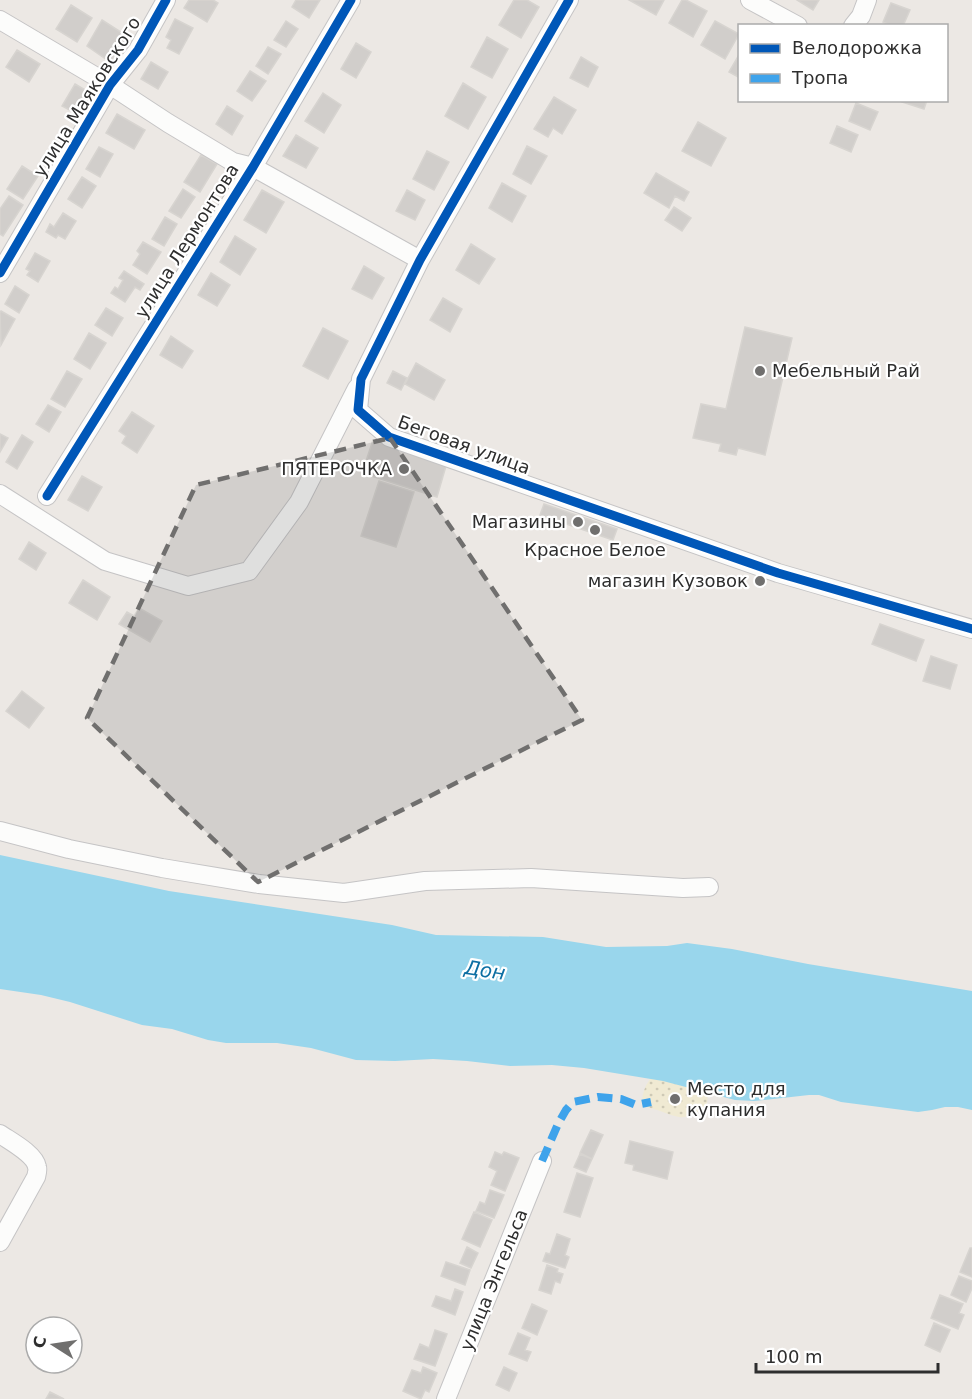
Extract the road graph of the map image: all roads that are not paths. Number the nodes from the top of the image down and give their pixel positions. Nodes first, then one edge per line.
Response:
1 (166, 0) edge
2 (351, 0) edge
3 (569, 0) edge
4 (750, 0) edge
5 (867, 0) edge
6 (0, 20) edge
7 (794, 24) edge
8 (855, 24) edge
9 (110, 85) junction
10 (253, 167) junction
11 (420, 260) junction
12 (0, 273) edge
13 (362, 379) junction
14 (0, 494) edge
15 (47, 496) dead end
16 (972, 629) edge
17 (0, 831) edge
18 (709, 887) dead end
19 (0, 1134) edge
20 (542, 1161) dead end
21 (0, 1242) edge
22 (446, 1399) edge

1 - 9 street, улица Маяковского
2 - 10 street, улица Лермонтова
3 - 11 street, Беговая улица
4 - 7 street
5 - 8 street
6 - 9 street
9 - 10 street
9 - 12 street, улица Маяковского
10 - 11 street
10 - 15 street, улица Лермонтова
11 - 13 street, Беговая улица
13 - 14 street
13 - 16 street, Беговая улица
17 - 18 street
19 - 21 street
20 - 22 street, улица Энгельса

